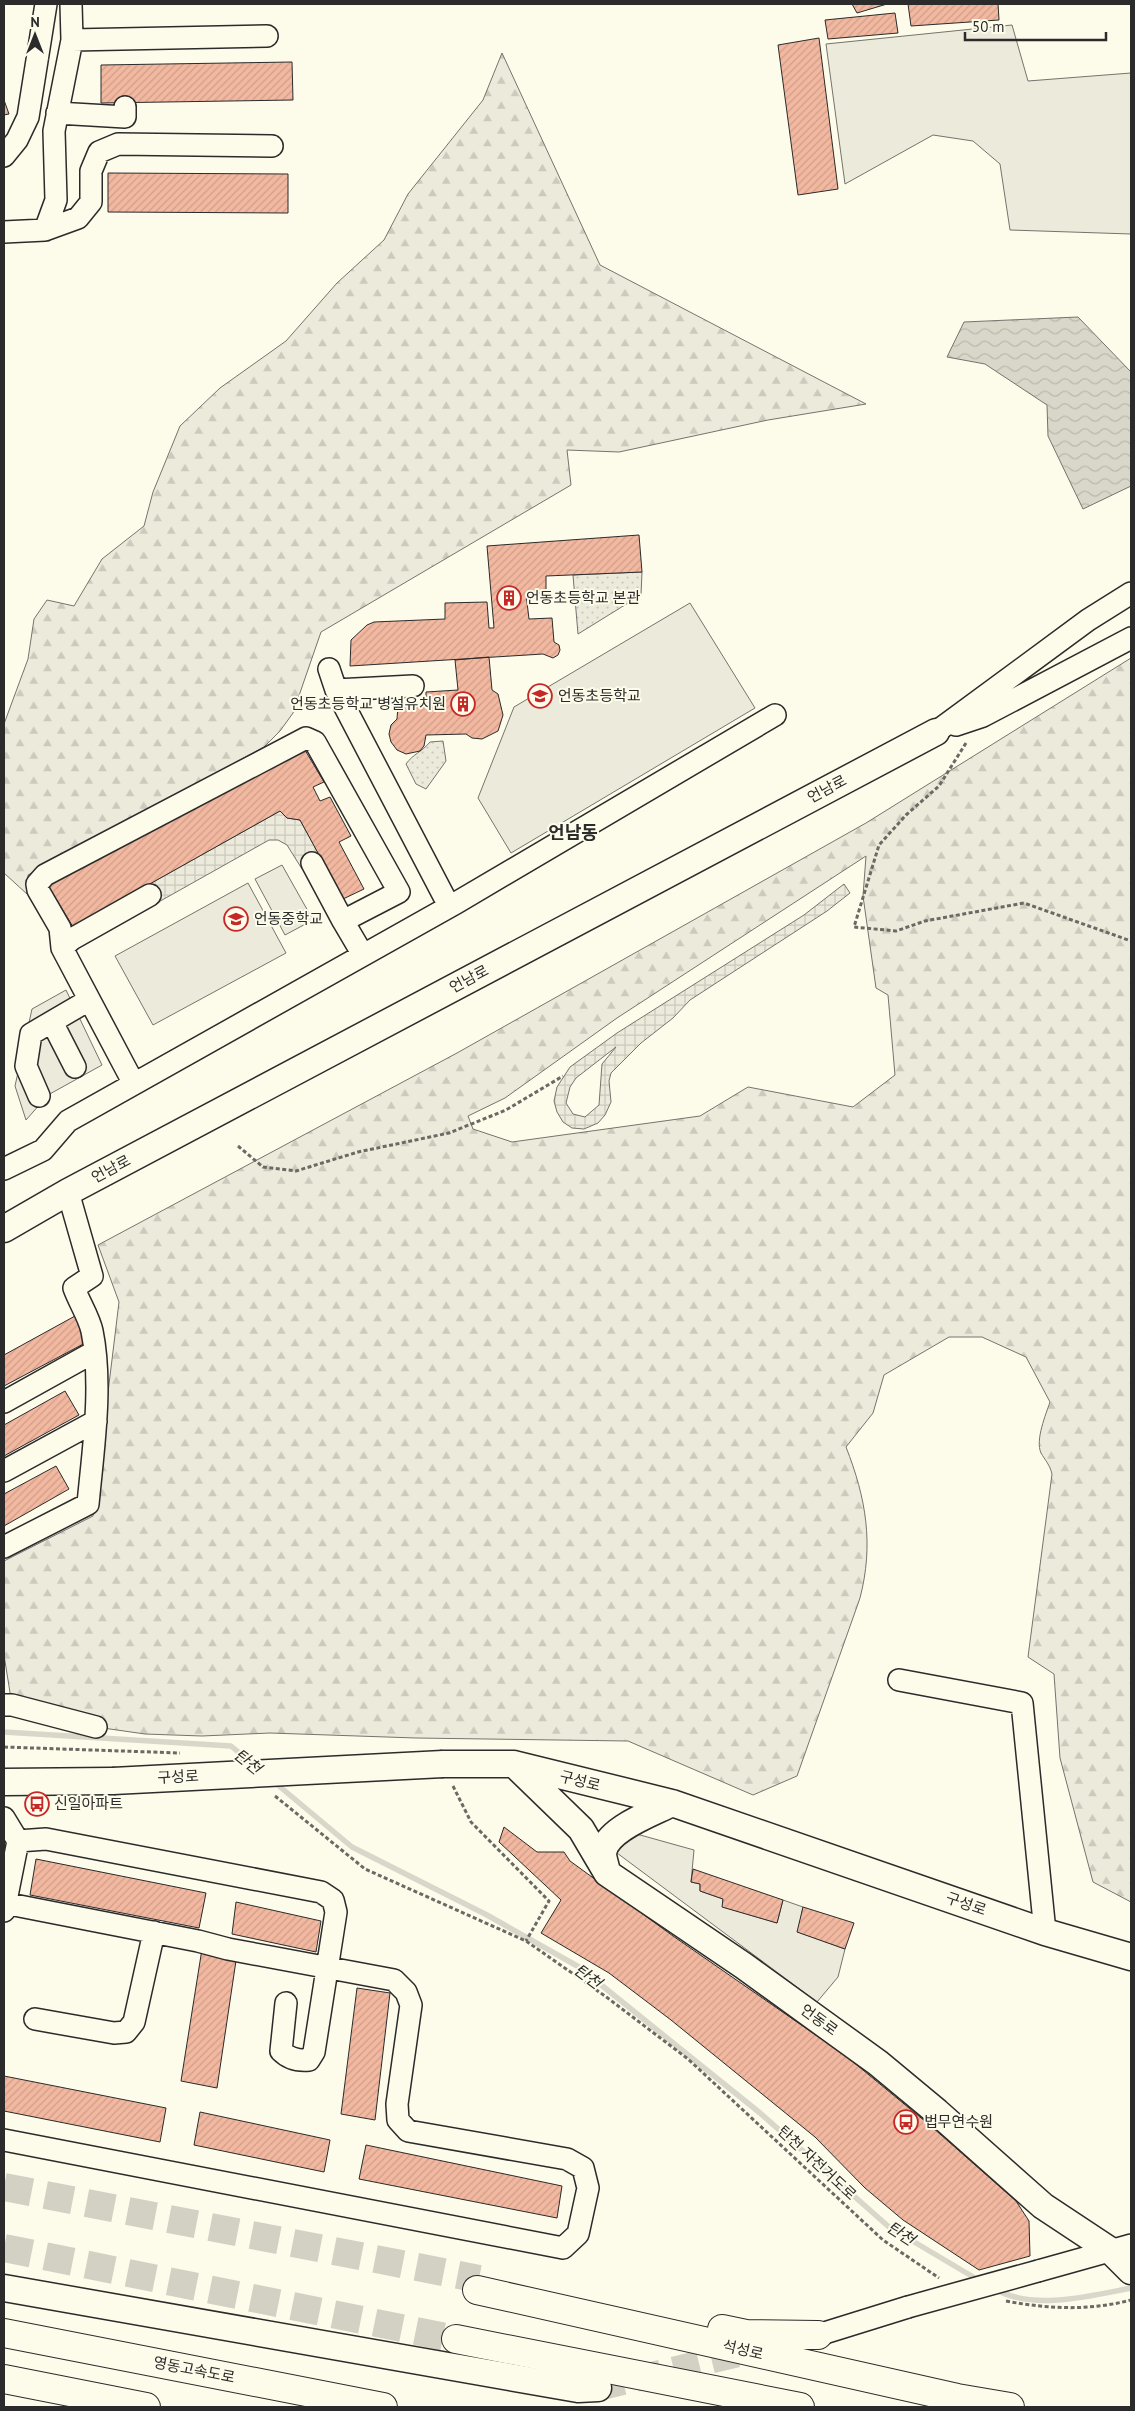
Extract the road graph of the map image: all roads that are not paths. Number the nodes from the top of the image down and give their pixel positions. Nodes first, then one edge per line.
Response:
1 (46, 4) edge
2 (71, 4) edge
3 (267, 36) dead end
4 (72, 40) junction
5 (125, 107) dead end
6 (57, 114) junction
7 (272, 146) dead end
8 (4, 156) edge
9 (45, 230) junction
10 (4, 232) edge
11 (1131, 593) edge
12 (1131, 638) edge
13 (329, 669) dead end
14 (413, 686) dead end
15 (336, 690) junction
16 (775, 715) dead end
17 (936, 732) junction
18 (312, 863) dead end
19 (150, 896) dead end
20 (449, 906) junction
21 (343, 921) junction
22 (62, 948) junction
23 (363, 955) junction
24 (89, 1000) junction
25 (52, 1022) junction
26 (75, 1067) dead end
27 (134, 1084) junction
28 (39, 1096) dead end
29 (4, 1169) edge
30 (68, 1192) junction
31 (4, 1229) edge
32 (94, 1352) junction
33 (4, 1402) edge
34 (96, 1420) junction
35 (4, 1471) edge
36 (4, 1547) edge
37 (899, 1680) dead end
38 (4, 1705) edge
39 (96, 1727) dead end
40 (514, 1764) junction
41 (4, 1782) edge
42 (672, 1803) junction
43 (4, 1818) edge
44 (18, 1841) junction
45 (608, 1873) junction
46 (4, 1905) edge
47 (154, 1932) junction
48 (1045, 1932) junction
49 (1131, 1957) edge
50 (329, 1968) junction
51 (286, 2003) dead end
52 (35, 2018) dead end
53 (4, 2140) edge
54 (1121, 2248) edge
55 (1131, 2271) edge
56 (4, 2288) edge
57 (4, 2332) edge
58 (818, 2335) joint
59 (456, 2339) tunnel mouth
60 (4, 2379) edge
61 (598, 2388) tunnel mouth
62 (146, 2407) edge
63 (384, 2407) edge
64 (800, 2407) edge
65 (1010, 2407) edge

1 - 8 street
2 - 4 street
3 - 4 street
4 - 6 street
5 - 6 street
6 - 9 street
7 - 9 street
9 - 10 street
11 - 17 street
12 - 17 street
13 - 15 street
14 - 15 street
15 - 20 street
16 - 20 street
17 - 30 main road, 언남로
18 - 21 street
19 - 22 street
20 - 23 street
21 - 22 street
21 - 23 street
22 - 24 street
23 - 27 street
24 - 25 street
24 - 27 street
25 - 26 street
25 - 28 street
27 - 29 street
30 - 31 main road, 언남로
30 - 32 street
32 - 33 street
32 - 34 street
34 - 35 street
34 - 36 street
37 - 48 street
38 - 39 street
40 - 41 main road, 구성로, bridge
40 - 42 main road, 구성로
40 - 45 main road, 언동로
42 - 45 main road
42 - 48 main road, 구성로
43 - 44 street
44 - 46 street
44 - 50 street
45 - 54 main road, 언동로
46 - 47 street
47 - 50 street
47 - 52 street
48 - 49 main road, 구성로
50 - 51 street
50 - 53 street
54 - 55 main road, 언동로
54 - 58 street, bridge
56 - 61 main road
57 - 63 highway, 영동고속도로
58 - 65 highway, 석성로
59 - 64 highway
60 - 62 highway

